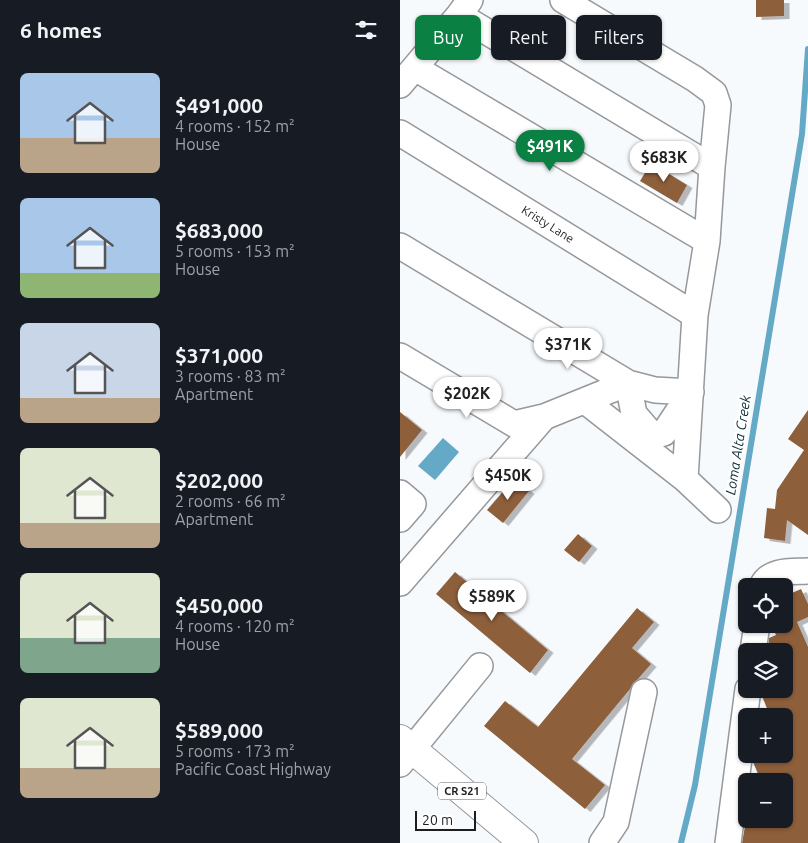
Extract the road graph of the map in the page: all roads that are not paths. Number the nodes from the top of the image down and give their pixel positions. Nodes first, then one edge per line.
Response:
1 (564, 0) edge
2 (464, 7) edge
3 (407, 77) edge
4 (400, 133) edge
5 (712, 167) junction
6 (707, 241) junction
7 (400, 246) edge
8 (695, 315) junction
9 (400, 356) edge
10 (628, 383) junction
11 (691, 392) junction
12 (585, 401) junction
13 (544, 417) junction
14 (685, 479) junction
15 (400, 494) edge
16 (718, 510) dead end
17 (400, 519) edge
18 (808, 571) edge
19 (771, 578) edge
20 (400, 582) edge
21 (480, 666) dead end
22 (644, 692) dead end
23 (747, 698) edge
24 (404, 751) edge
25 (524, 843) edge
26 (602, 843) edge
27 (728, 843) edge

1 - 5 street
2 - 3 street
2 - 5 street
3 - 6 street
4 - 8 street, Kristy Lane
5 - 6 street
6 - 8 street
7 - 10 street
8 - 11 street
9 - 13 street
10 - 11 street
10 - 11 street
10 - 12 street
11 - 14 street
12 - 13 street
12 - 14 street
13 - 20 street
14 - 16 street
15 - 17 street
18 - 19 street
21 - 24 street
22 - 26 street
23 - 27 street
24 - 25 main road, CR S21

